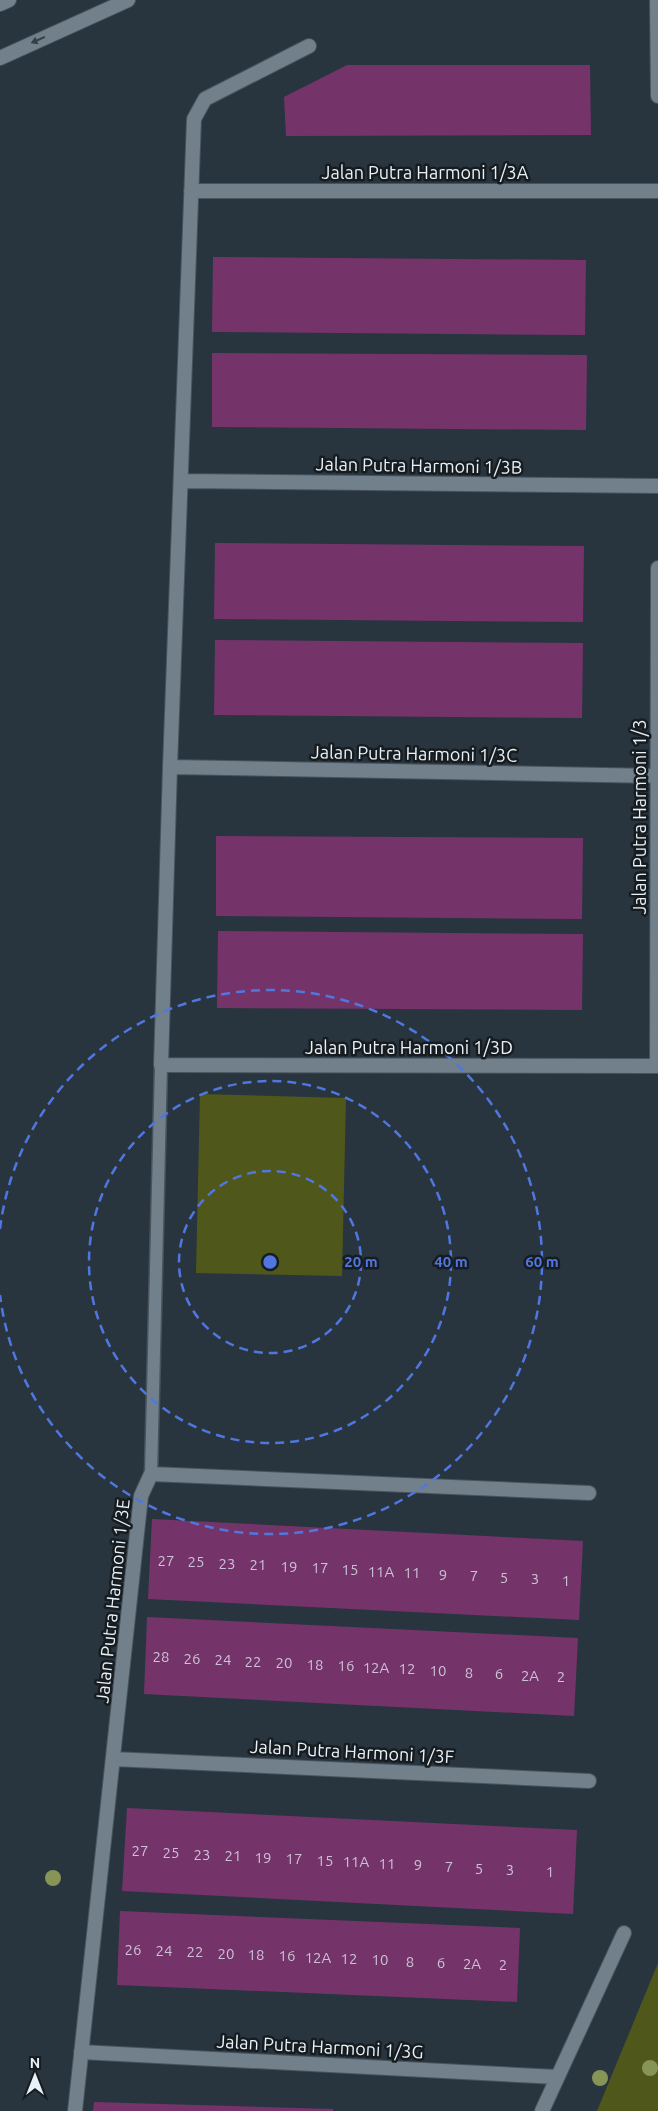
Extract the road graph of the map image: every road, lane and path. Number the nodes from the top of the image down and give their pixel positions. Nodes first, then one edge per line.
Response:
1 (9, 0) edge
2 (128, 0) edge
3 (657, 0) edge
4 (0, 4) edge
5 (308, 46) dead end
6 (0, 58) edge
7 (658, 96) edge
8 (191, 191) junction
9 (658, 191) edge
10 (180, 481) junction
11 (658, 486) edge
12 (658, 568) edge
13 (170, 767) junction
14 (657, 776) edge
15 (161, 1066) junction
16 (657, 1066) edge
17 (151, 1474) junction
18 (589, 1493) dead end
19 (113, 1759) junction
20 (589, 1781) dead end
21 (624, 1933) dead end
22 (81, 2052) junction
23 (558, 2077) junction
24 (75, 2111) edge
25 (542, 2111) edge

1 - 4 street
2 -> 6 street
3 - 7 street
5 - 8 street
8 - 9 street, Jalan Putra Harmoni 1/3A
8 - 10 street
10 - 11 street, Jalan Putra Harmoni 1/3B
10 - 13 street
12 - 14 street, Jalan Putra Harmoni 1/3
13 - 14 street, Jalan Putra Harmoni 1/3C
13 - 15 street
14 - 16 street, Jalan Putra Harmoni 1/3
15 - 16 street, Jalan Putra Harmoni 1/3D
15 - 17 lane
17 - 18 street
17 - 19 street, Jalan Putra Harmoni 1/3E
19 - 20 street, Jalan Putra Harmoni 1/3F
19 - 22 street, Jalan Putra Harmoni 1/3E
21 - 23 street
22 - 23 street, Jalan Putra Harmoni 1/3G
22 - 24 street, Jalan Putra Harmoni 1/3E
23 - 25 street

